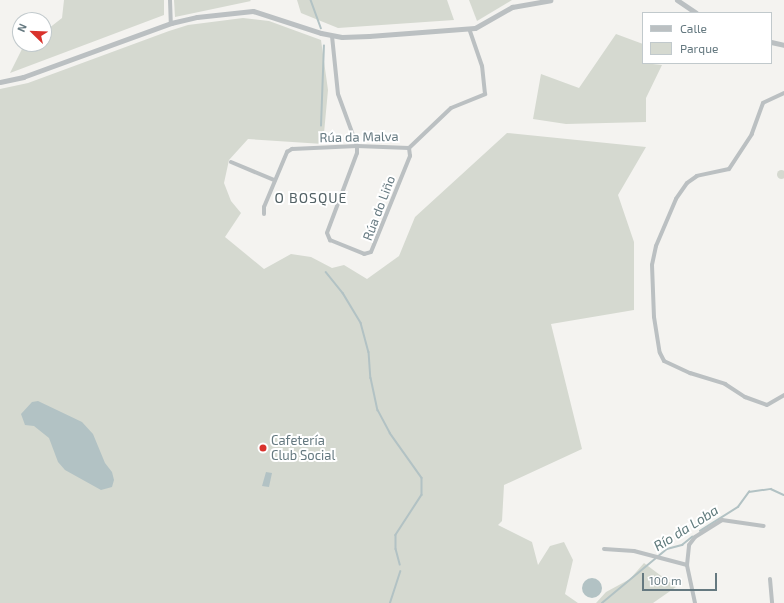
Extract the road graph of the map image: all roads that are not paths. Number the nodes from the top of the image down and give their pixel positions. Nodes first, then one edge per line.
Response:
1 (170, 0) edge
2 (550, 0) edge
3 (677, 0) edge
4 (695, 12) edge
5 (170, 23) junction
6 (470, 30) junction
7 (332, 36) junction
8 (772, 42) edge
9 (784, 45) edge
10 (0, 82) edge
11 (784, 92) edge
12 (357, 146) junction
13 (410, 148) junction
14 (231, 162) dead end
15 (274, 180) junction
16 (264, 214) dead end
17 (784, 395) edge
18 (764, 526) dead end
19 (604, 549) dead end
20 (687, 565) junction
21 (770, 579) dead end
22 (695, 603) edge
23 (772, 603) edge

1 - 5 street
2 - 6 street
3 - 4 street
5 - 7 street
5 - 10 street
6 - 7 street
6 - 13 street, Rúa da Malva
7 - 12 street
8 - 9 street
11 - 17 street
12 - 13 street, Rúa da Malva
12 - 13 street, Rúa do Liño
12 - 15 street, Rúa da Malva
14 - 15 street
15 - 16 street, Rúa da Malva
18 - 20 street
19 - 20 street
20 - 22 street
21 - 23 street

